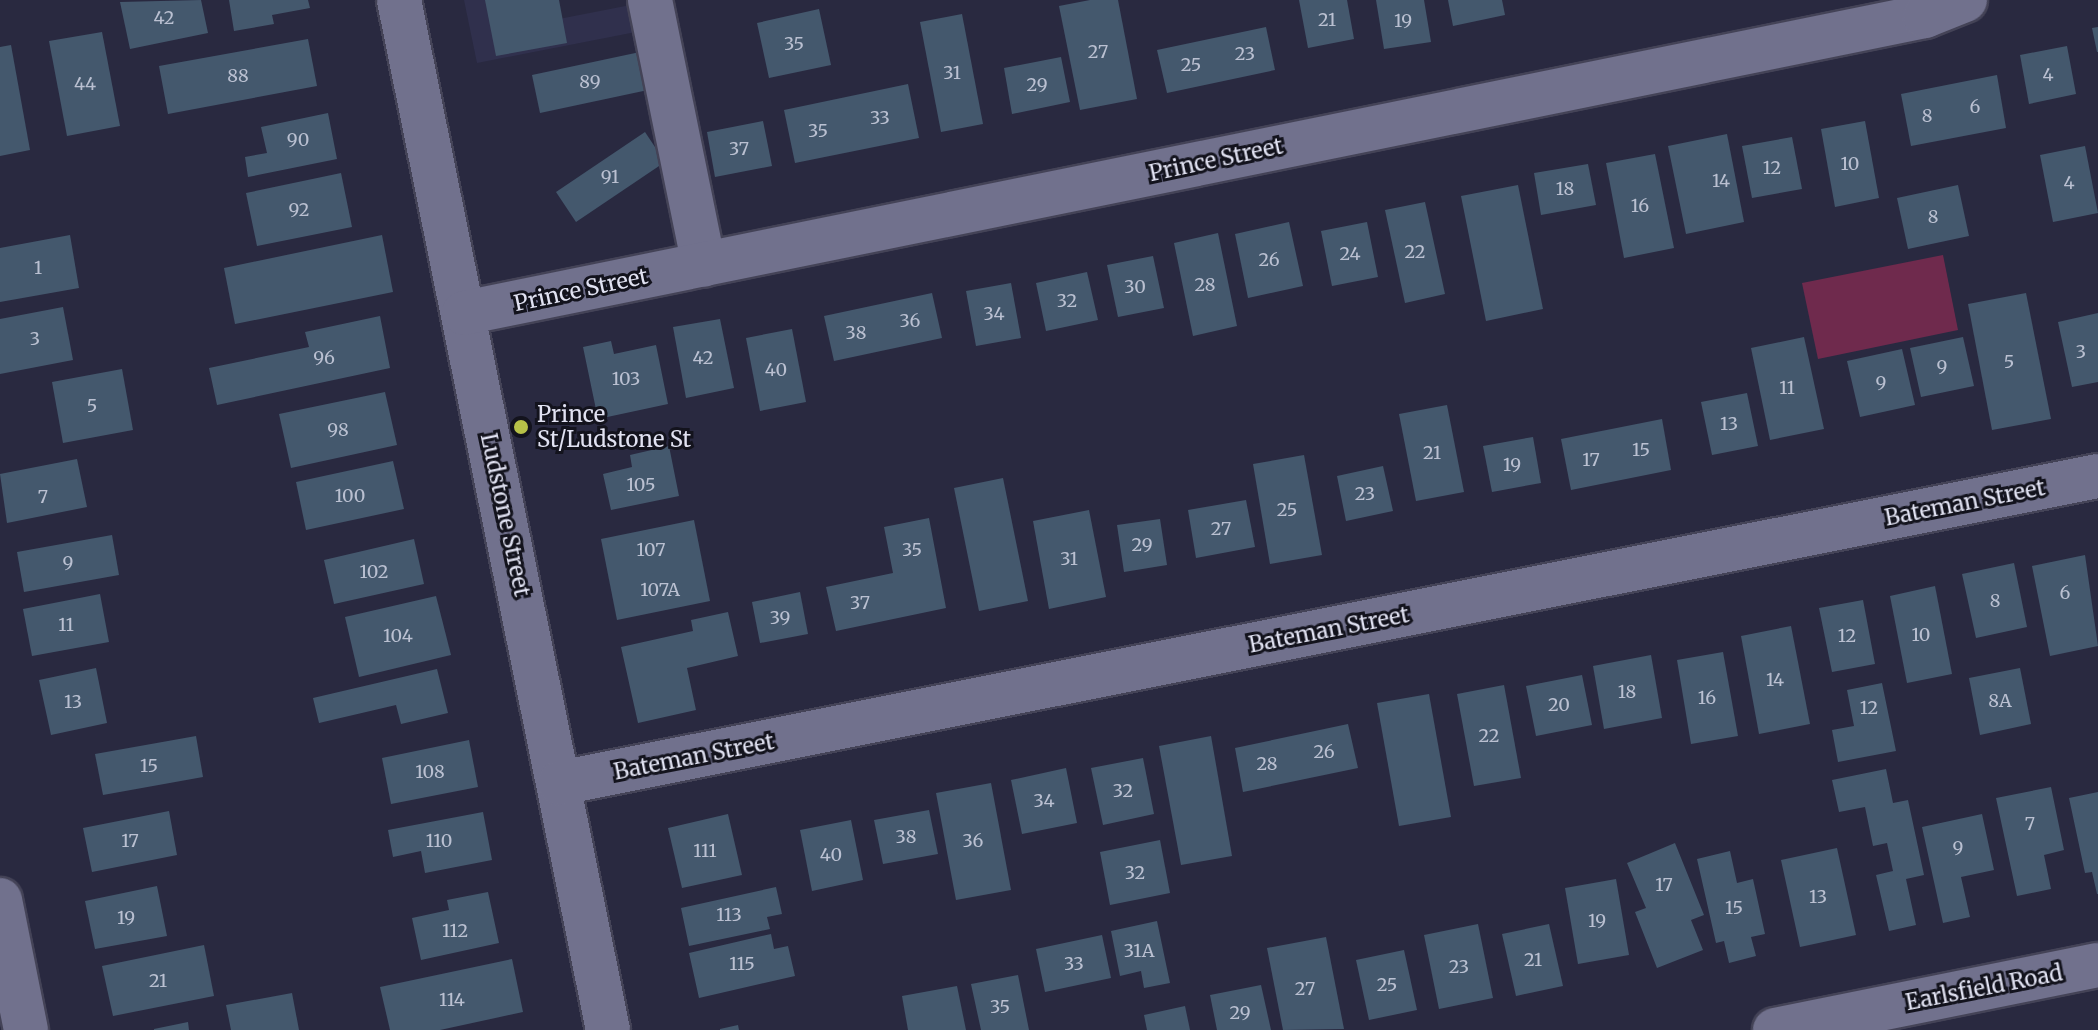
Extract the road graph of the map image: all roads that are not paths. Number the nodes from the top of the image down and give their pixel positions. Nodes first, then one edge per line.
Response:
1 (399, 0) edge
2 (650, 0) edge
3 (1965, 0) edge
4 (704, 265) junction
5 (464, 313) junction
6 (2098, 476) edge
7 (560, 783) junction
8 (0, 900) edge
9 (2098, 965) edge
10 (26, 1030) edge
11 (608, 1030) edge
12 (1775, 1030) edge

1 - 5 street, Ludstone Street
2 - 4 street
3 - 4 street, Prince Street
4 - 5 street, Prince Street
5 - 7 street, Ludstone Street
6 - 7 street, Bateman Street
7 - 11 street, Ludstone Street
8 - 10 street
9 - 12 street, Earlsfield Road

